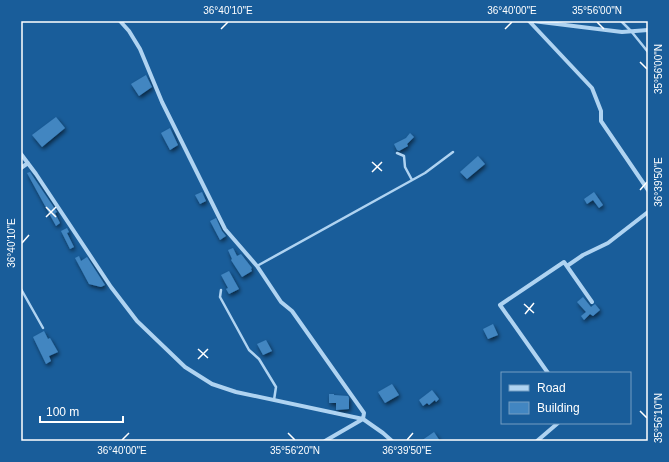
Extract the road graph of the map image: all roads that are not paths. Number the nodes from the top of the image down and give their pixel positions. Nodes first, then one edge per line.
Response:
1 (120, 21) edge
2 (529, 21) edge
3 (533, 21) edge
4 (621, 21) edge
5 (648, 30) edge
6 (631, 31) junction
7 (648, 52) edge
8 (453, 152) dead end
9 (397, 153) dead end
10 (21, 154) edge
11 (28, 163) junction
12 (21, 168) edge
13 (412, 180) junction
14 (648, 190) edge
15 (648, 212) edge
16 (257, 266) junction
17 (567, 266) junction
18 (21, 289) edge
19 (221, 290) dead end
20 (592, 302) dead end
21 (43, 328) dead end
22 (547, 372) edge
23 (274, 401) junction
24 (363, 419) junction
25 (557, 424) edge
26 (325, 441) edge
27 (392, 441) edge
28 (537, 441) edge

1 - 16 street
2 - 14 street
3 - 6 street
4 - 6 lane
5 - 6 street
6 - 7 lane
8 - 13 lane
9 - 13 lane
10 - 11 street
11 - 12 street
11 - 23 street
13 - 16 lane
15 - 17 street
16 - 24 street
17 - 20 street
17 - 22 street
18 - 21 lane
19 - 23 lane
23 - 24 street
24 - 26 street
24 - 27 street
25 - 28 street

